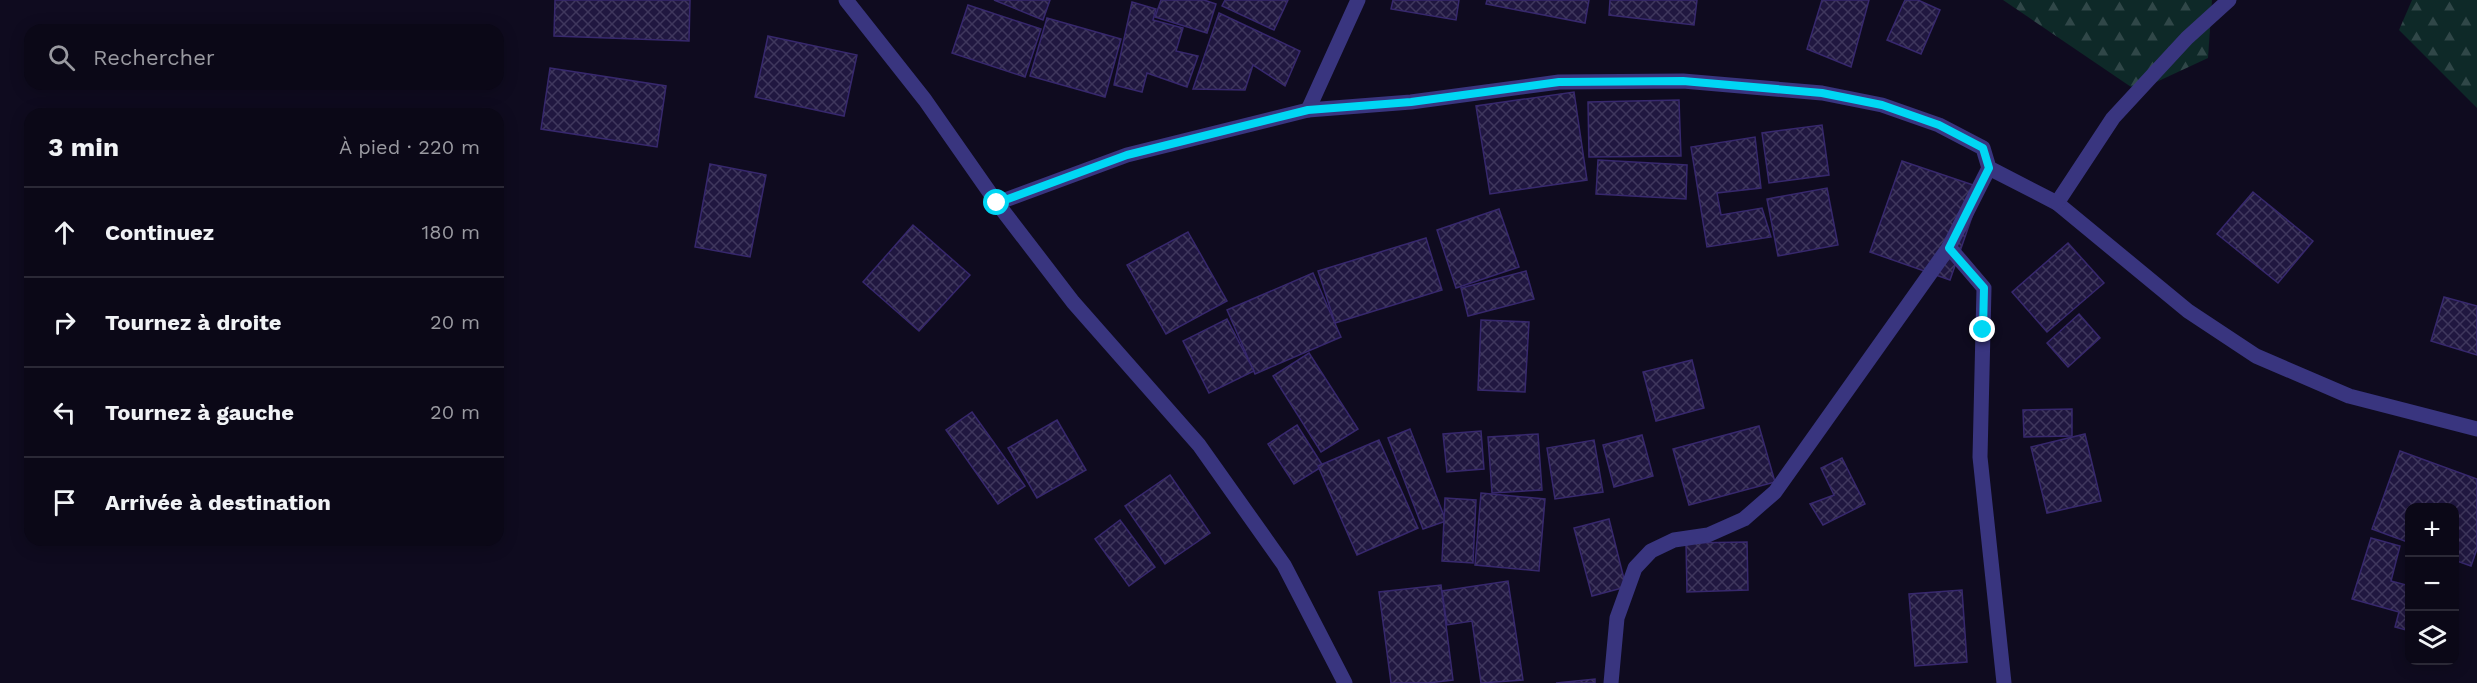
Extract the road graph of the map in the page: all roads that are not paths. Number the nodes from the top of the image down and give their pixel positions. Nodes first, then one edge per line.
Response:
1 (846, 0) edge
2 (1358, 0) edge
3 (2229, 0) edge
4 (1308, 110) junction
5 (1989, 168) junction
6 (997, 203) junction
7 (2057, 203) junction
8 (1949, 248) junction
9 (2477, 429) edge
10 (1345, 683) edge
11 (1611, 683) edge
12 (2004, 683) edge

1 - 6 street
2 - 4 street
3 - 7 street
4 - 5 street
4 - 6 street
5 - 7 street
5 - 8 street
6 - 10 street
7 - 9 street
8 - 11 street
8 - 12 street

